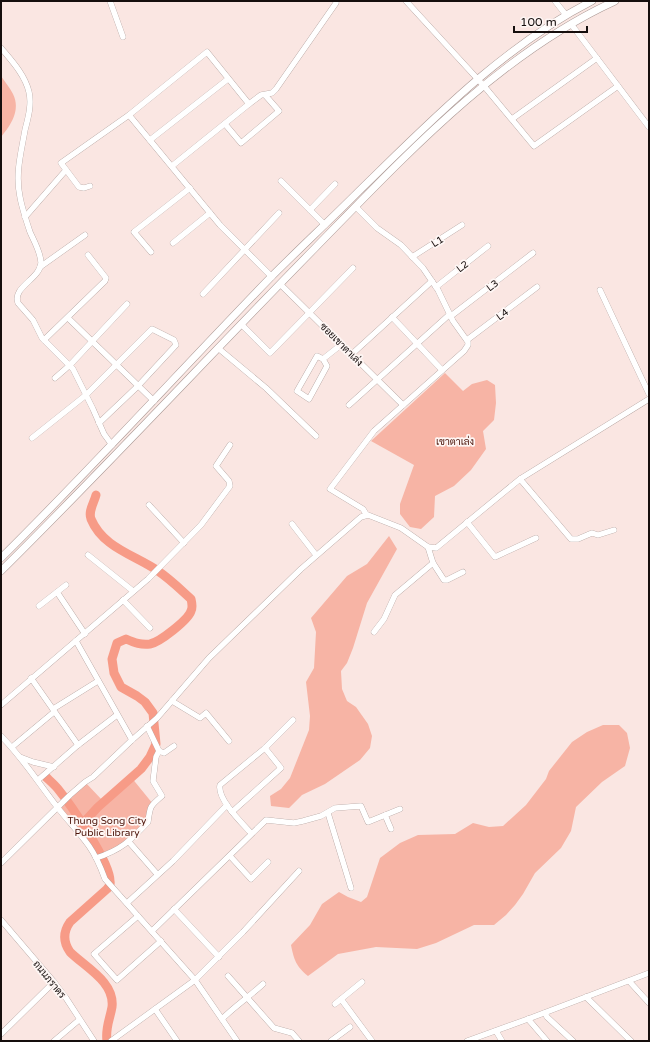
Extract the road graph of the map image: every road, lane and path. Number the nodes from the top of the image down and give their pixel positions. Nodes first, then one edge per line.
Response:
1 (110, 1) edge
2 (406, 1) edge
3 (555, 1) edge
4 (592, 1) edge
5 (615, 1) edge
6 (336, 3) dead end
7 (566, 15) junction
8 (571, 24) junction
9 (124, 37) dead end
10 (1, 48) edge
11 (597, 58) junction
12 (228, 79) junction
13 (478, 79) junction
14 (484, 86) junction
15 (618, 86) junction
16 (265, 95) junction
17 (249, 104) junction
18 (129, 115) junction
19 (512, 119) junction
20 (225, 124) junction
21 (649, 126) edge
22 (150, 140) junction
23 (172, 166) junction
24 (66, 170) junction
25 (281, 181) dead end
26 (334, 184) dead end
27 (90, 186) dead end
28 (190, 188) junction
29 (356, 207) junction
30 (310, 210) junction
31 (210, 213) junction
32 (279, 213) dead end
33 (25, 217) junction
34 (325, 225) junction
35 (462, 225) dead end
36 (85, 235) dead end
37 (173, 243) dead end
38 (488, 246) dead end
39 (244, 250) junction
40 (151, 252) dead end
41 (533, 253) dead end
42 (88, 255) dead end
43 (412, 257) junction
44 (40, 267) junction
45 (353, 268) dead end
46 (272, 277) junction
47 (432, 281) junction
48 (280, 284) junction
49 (436, 287) junction
50 (536, 287) dead end
51 (600, 290) dead end
52 (203, 294) dead end
53 (127, 304) dead end
54 (310, 312) junction
55 (451, 315) junction
56 (392, 317) junction
57 (68, 318) junction
58 (241, 324) junction
59 (44, 340) junction
60 (467, 340) junction
61 (92, 342) junction
62 (342, 344) junction
63 (418, 344) junction
64 (218, 348) junction
65 (352, 354) junction
66 (323, 359) junction
67 (116, 364) junction
68 (70, 365) junction
69 (442, 370) junction
70 (55, 378) dead end
71 (378, 380) junction
72 (138, 386) junction
73 (649, 394) edge
74 (86, 395) junction
75 (649, 399) edge
76 (154, 401) junction
77 (349, 405) dead end
78 (403, 405) junction
79 (99, 423) junction
80 (316, 436) dead end
81 (32, 438) dead end
82 (112, 445) junction
83 (230, 445) dead end
84 (520, 479) junction
85 (149, 505) dead end
86 (366, 514) junction
87 (467, 522) junction
88 (292, 524) dead end
89 (614, 530) dead end
90 (536, 538) dead end
91 (184, 543) junction
92 (428, 547) junction
93 (88, 555) dead end
94 (316, 555) junction
95 (1, 557) edge
96 (434, 562) junction
97 (1, 571) edge
98 (463, 572) dead end
99 (66, 586) dead end
100 (133, 591) junction
101 (57, 592) junction
102 (123, 600) junction
103 (39, 606) dead end
104 (150, 628) dead end
105 (374, 632) dead end
106 (85, 634) junction
107 (76, 641) junction
108 (31, 678) junction
109 (98, 681) junction
110 (172, 702) junction
111 (1, 705) edge
112 (54, 710) junction
113 (117, 715) junction
114 (293, 720) dead end
115 (148, 726) junction
116 (1, 736) edge
117 (132, 740) junction
118 (229, 741) dead end
119 (78, 745) junction
120 (174, 746) dead end
121 (12, 747) junction
122 (265, 748) junction
123 (159, 750) junction
124 (20, 757) junction
125 (52, 768) junction
126 (40, 778) junction
127 (227, 805) junction
128 (57, 808) junction
129 (400, 809) dead end
130 (232, 812) junction
131 (328, 812) junction
132 (385, 815) junction
133 (391, 829) dead end
134 (251, 833) junction
135 (129, 842) junction
136 (230, 856) junction
137 (98, 857) junction
138 (268, 862) dead end
139 (1, 863) edge
140 (299, 871) dead end
141 (157, 874) junction
142 (351, 888) dead end
143 (127, 903) junction
144 (174, 909) junction
145 (138, 916) junction
146 (1, 920) edge
147 (152, 931) junction
148 (161, 941) junction
149 (219, 957) junction
150 (649, 973) edge
151 (228, 976) dead end
152 (195, 980) junction
153 (629, 981) junction
154 (54, 982) junction
155 (362, 982) dead end
156 (263, 984) dead end
157 (586, 997) junction
158 (247, 998) junction
159 (341, 999) junction
160 (649, 1003) edge
161 (336, 1004) dead end
162 (154, 1009) junction
163 (545, 1013) junction
164 (222, 1019) junction
165 (528, 1019) junction
166 (80, 1020) junction
167 (350, 1027) dead end
168 (496, 1031) junction
169 (1, 1034) edge
170 (112, 1040) edge
171 (54, 1041) edge
172 (94, 1041) edge
173 (177, 1041) edge
174 (237, 1041) edge
175 (299, 1041) edge
176 (330, 1041) edge
177 (372, 1041) edge
178 (466, 1041) edge
179 (502, 1041) edge
180 (547, 1041) edge
181 (573, 1041) edge
182 (631, 1041) edge

1 - 9 street
2 - 13 street
3 - 7 street
4 - 7 main road
5 - 8 main road
6 - 16 street
7 - 13 main road
8 - 11 street
8 - 14 main road
10 - 33 street
11 - 15 street
11 - 19 street
12 - 17 street
12 - 18 street
12 - 22 street
13 - 14 street
13 - 34 main road
14 - 19 street
14 - 29 main road
15 - 19 street
15 - 21 street
16 - 17 street
16 - 20 street
17 - 20 street
18 - 22 street
18 - 24 street
20 - 23 street
22 - 23 street
23 - 28 street
24 - 27 street
24 - 33 street
25 - 30 street
26 - 30 street
28 - 31 street
28 - 40 street
29 - 43 street
29 - 48 main road
30 - 34 street
31 - 37 street
31 - 39 street
32 - 39 street
33 - 44 street
34 - 46 main road
35 - 43 street, L1
36 - 44 street
38 - 49 street, L2
39 - 46 street
39 - 52 street
41 - 55 street, L3
42 - 57 street
43 - 47 street
44 - 59 street
45 - 54 street
46 - 76 main road
47 - 49 street
47 - 56 street
48 - 54 street, ซอยเขาตาเล่ง
48 - 58 main road
49 - 55 street
50 - 60 street, L4
51 - 73 street
53 - 61 street
54 - 58 street
54 - 62 street, ซอยเขาตาเล่ง
55 - 60 street
55 - 63 street, L3
56 - 63 street
56 - 65 street
57 - 59 street
57 - 61 street
58 - 64 main road
59 - 68 street
60 - 69 street
61 - 67 street
61 - 68 street
62 - 65 street, ซอยเขาตาเล่ง
62 - 66 street
63 - 69 street
63 - 71 street, L3
64 - 80 street
64 - 97 main road
65 - 71 street, ซอยเขาตาเล่ง
66 - 66 street
67 - 72 street
67 - 72 street
67 - 74 street
68 - 70 street
68 - 74 street
69 - 78 street
71 - 77 street, L3
71 - 78 street, ซอยเขาตาเล่ง
72 - 76 street
72 - 79 street
74 - 79 street
74 - 81 street
75 - 84 street
76 - 82 main road
78 - 86 street
79 - 82 street
82 - 95 main road
83 - 91 street
84 - 87 street
84 - 89 street
85 - 91 street
86 - 92 street
86 - 94 street
87 - 90 street
87 - 92 street
88 - 94 street
91 - 100 street
92 - 96 street
93 - 100 street
94 - 110 street
96 - 98 street
96 - 105 street
99 - 101 street
100 - 102 street
101 - 103 street
101 - 106 street
102 - 104 street
102 - 106 street
106 - 107 street
107 - 108 street
107 - 109 street
108 - 111 street
108 - 112 street
109 - 112 street
109 - 113 street
110 - 115 street
110 - 118 street
112 - 119 street
112 - 121 street
113 - 117 street
113 - 119 street
114 - 122 street
115 - 117 street
115 - 123 street
116 - 121 street
117 - 128 street
119 - 125 street
120 - 123 street
121 - 124 street
122 - 127 street
122 - 130 street
123 - 135 street
124 - 125 street
124 - 126 street
125 - 126 street
126 - 128 street
127 - 130 street
127 - 141 street
128 - 137 street
128 - 139 street
129 - 132 street
130 - 134 street
131 - 132 street
131 - 134 street
131 - 142 street
132 - 133 street
134 - 136 street
135 - 137 street
135 - 141 street
136 - 138 street
136 - 144 street
137 - 143 street
140 - 149 street
141 - 143 street
143 - 145 street
144 - 147 street
144 - 149 street
145 - 147 street
145 - 148 street
146 - 154 street, ถนนภราดร
147 - 148 street
148 - 152 street
149 - 152 street
150 - 153 street
151 - 158 street
152 - 162 street
152 - 164 street
153 - 157 street
153 - 160 street
154 - 166 street, ถนนภราดร
154 - 169 street
155 - 159 street
156 - 158 street
157 - 163 street
157 - 182 street
158 - 164 street
158 - 175 street
159 - 161 street
159 - 177 street
162 - 170 street
162 - 173 street
163 - 165 street
163 - 181 street
164 - 174 street
165 - 168 street
165 - 180 street
166 - 171 street
166 - 172 street, ถนนภราดร
167 - 176 street
168 - 178 street
168 - 179 street

